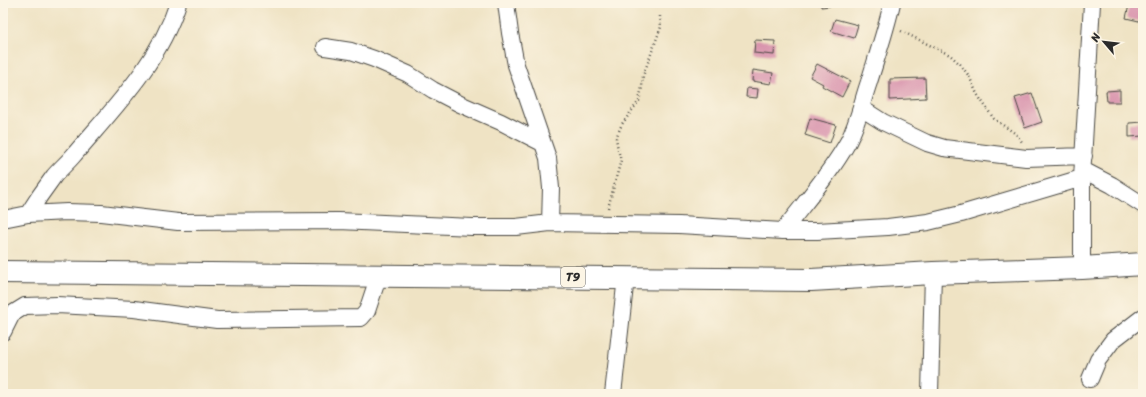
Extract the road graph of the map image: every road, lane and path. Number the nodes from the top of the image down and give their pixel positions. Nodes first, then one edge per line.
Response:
1 (178, 3) edge
2 (506, 3) edge
3 (892, 3) edge
4 (1092, 3) edge
5 (660, 16) dead end
6 (888, 24) junction
7 (325, 47) dead end
8 (861, 108) junction
9 (542, 143) junction
10 (1037, 158) junction
11 (1083, 168) junction
12 (1143, 205) edge
13 (28, 214) junction
14 (3, 219) edge
15 (550, 223) junction
16 (604, 224) junction
17 (783, 231) junction
18 (1143, 264) edge
19 (1082, 268) junction
20 (3, 272) edge
21 (932, 273) junction
22 (379, 275) junction
23 (626, 277) junction
24 (3, 306) edge
25 (25, 306) junction
26 (1143, 317) edge
27 (3, 332) edge
28 (1090, 379) dead end
29 (613, 394) edge
30 (930, 394) edge

1 - 13 street
2 - 9 street
3 - 6 street
4 - 11 street
5 - 16 path
6 - 8 street
6 - 10 path
7 - 9 street
8 - 10 street
8 - 17 street
9 - 15 street
10 - 11 street
11 - 12 street
11 - 17 street
11 - 19 street
13 - 14 street
13 - 15 street
15 - 16 street
16 - 17 street
18 - 19 highway, T9
19 - 21 highway, T9
20 - 22 highway, T9
21 - 23 highway, T9
21 - 30 street
22 - 23 highway, T9
22 - 25 street
23 - 29 street
24 - 25 street
25 - 27 street
26 - 28 street

